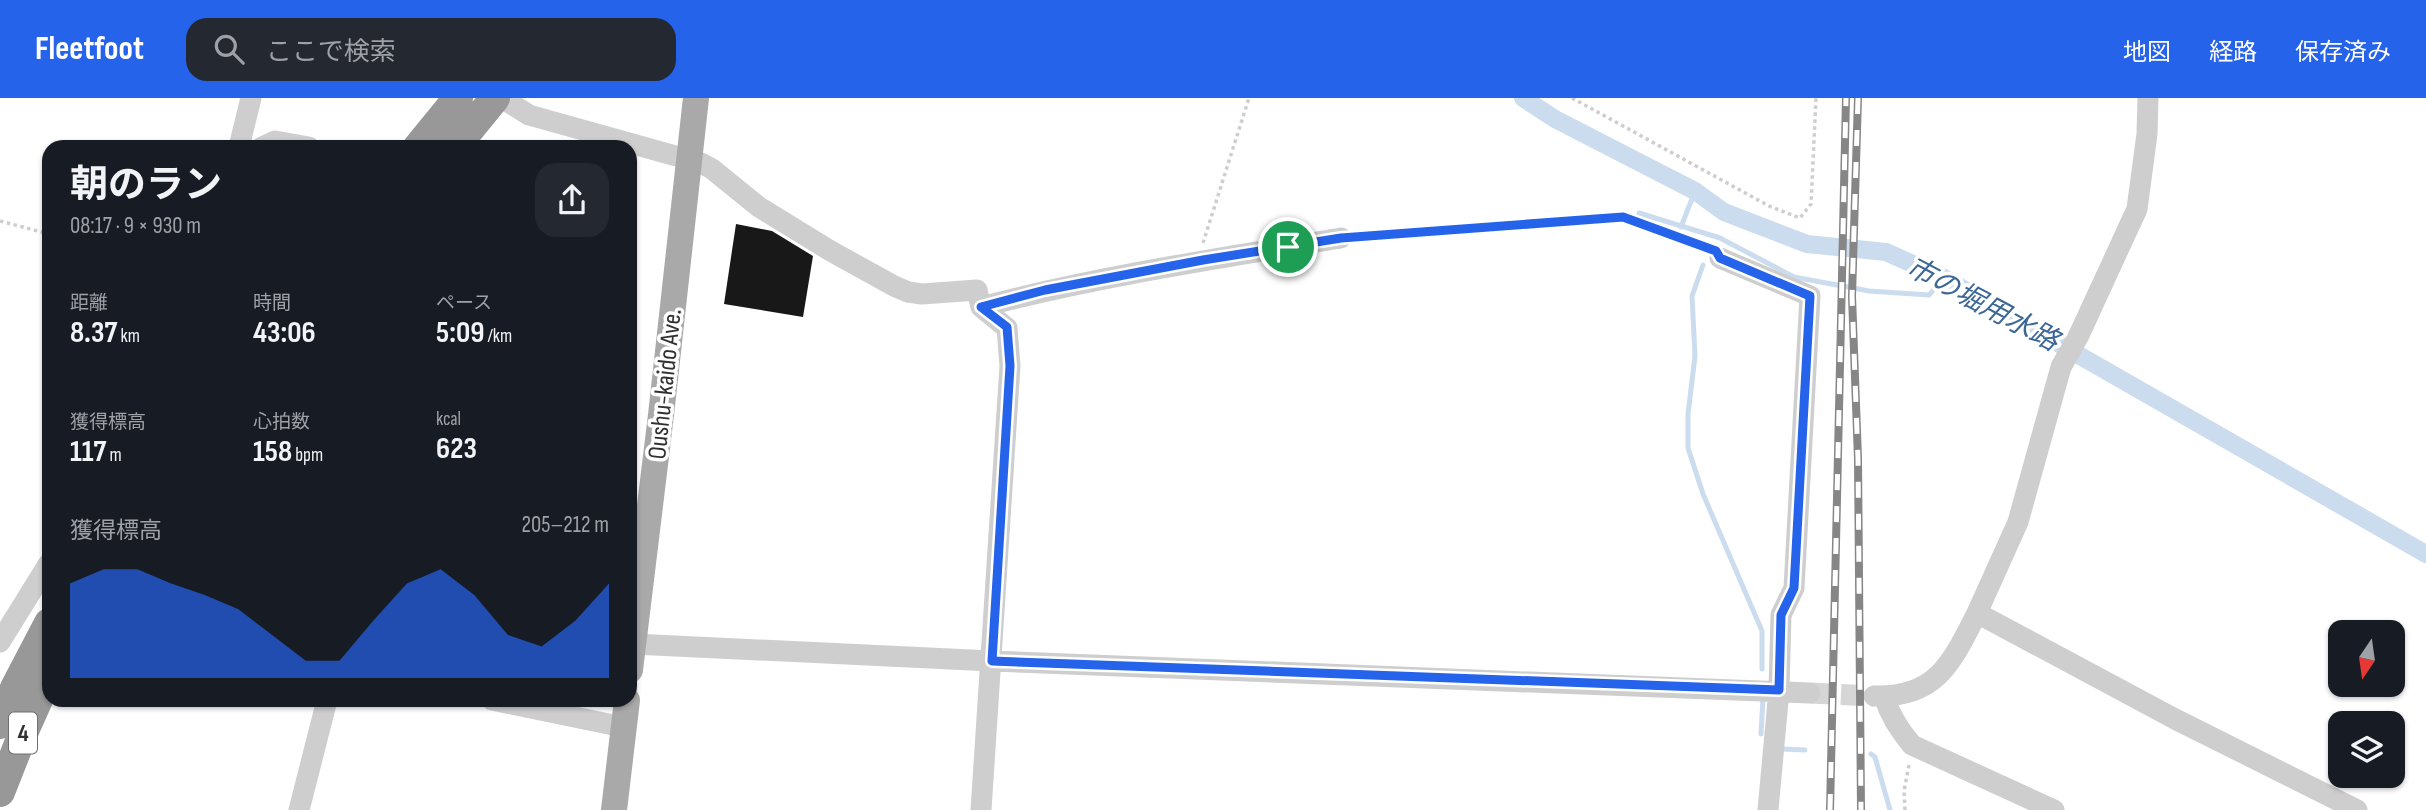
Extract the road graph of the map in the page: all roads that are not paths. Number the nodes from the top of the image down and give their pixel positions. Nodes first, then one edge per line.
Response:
1 (251, 98) edge
2 (458, 98) edge
3 (495, 98) edge
4 (502, 98) edge
5 (696, 98) edge
6 (2148, 98) edge
7 (241, 140) edge
8 (424, 140) edge
9 (461, 140) edge
10 (621, 140) edge
11 (637, 144) edge
12 (688, 158) junction
13 (1341, 238) road end
14 (1720, 258) road end
15 (981, 307) junction
16 (42, 574) edge
17 (637, 611) edge
18 (1977, 613) junction
19 (0, 642) edge
20 (637, 644) edge
21 (42, 647) edge
22 (992, 661) junction
23 (31, 685) edge
24 (1779, 690) junction
25 (1810, 693) tunnel mouth
26 (325, 707) edge
27 (526, 707) edge
28 (625, 707) edge
29 (0, 724) edge
30 (623, 727) junction
31 (0, 792) edge
32 (299, 810) edge
33 (614, 810) edge
34 (981, 810) edge
35 (1768, 810) edge
36 (2054, 810) edge
37 (2357, 810) edge

1 - 7 street
2 - 8 highway
3 - 9 highway
4 - 10 street
5 - 12 main road, Oushu-kaido Ave.
6 - 18 street
11 - 12 street
12 - 15 street
12 - 17 main road, Oushu-kaido Ave.
13 - 15 street
14 - 24 street
15 - 22 street
16 - 19 street
18 - 36 street
18 - 37 street
20 - 22 street
21 - 23 highway, 4
22 - 24 street
22 - 34 street
23 - 29 highway, 4
23 - 31 highway, 4
24 - 25 street
24 - 35 street
26 - 32 street
27 - 30 street
28 - 30 main road
30 - 33 main road

